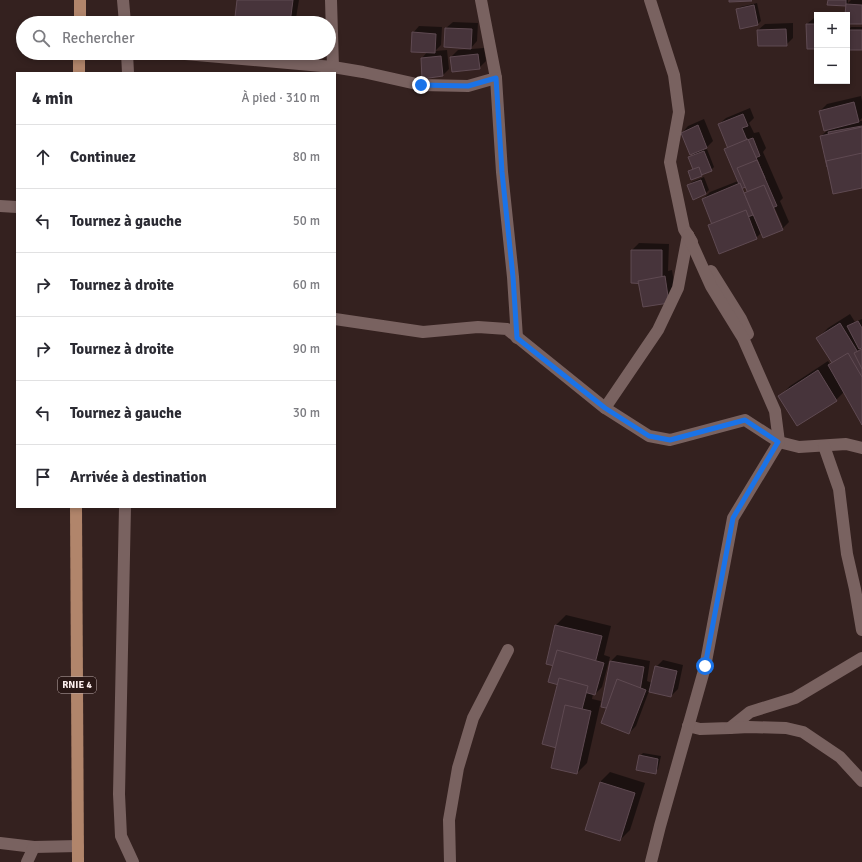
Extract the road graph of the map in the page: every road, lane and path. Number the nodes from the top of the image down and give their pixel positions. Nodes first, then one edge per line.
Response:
1 (80, 0) edge
2 (123, 0) edge
3 (331, 0) edge
4 (481, 0) edge
5 (650, 0) edge
6 (80, 16) edge
7 (124, 16) edge
8 (331, 16) edge
9 (79, 60) edge
10 (128, 60) edge
11 (254, 60) edge
12 (333, 60) edge
13 (333, 67) junction
14 (79, 72) edge
15 (128, 72) edge
16 (496, 78) junction
17 (0, 206) edge
18 (16, 207) edge
19 (688, 235) junction
20 (336, 319) edge
21 (517, 338) junction
22 (605, 408) junction
23 (862, 440) edge
24 (778, 442) junction
25 (846, 444) junction
26 (824, 446) junction
27 (862, 448) edge
28 (76, 508) edge
29 (125, 508) edge
30 (862, 630) edge
31 (508, 650) dead end
32 (862, 658) edge
33 (688, 726) junction
34 (730, 728) junction
35 (862, 781) edge
36 (0, 843) edge
37 (78, 846) junction
38 (34, 847) junction
39 (27, 862) edge
40 (78, 862) edge
41 (133, 862) edge
42 (450, 862) edge
43 (651, 862) edge

1 - 6 main road
2 - 7 street
3 - 8 street
4 - 16 street
5 - 19 street
9 - 14 main road
10 - 15 street
11 - 13 street
12 - 13 street
13 - 16 street
16 - 21 street
17 - 18 street
19 - 22 street
19 - 24 street
20 - 21 street
21 - 22 street
22 - 24 street
23 - 25 street
24 - 26 street
24 - 33 street
25 - 26 street
25 - 27 street
26 - 30 street
28 - 37 main road, RNIE 4
29 - 41 street
31 - 42 street
32 - 34 street
33 - 34 street
33 - 43 street
34 - 35 street
36 - 38 street
37 - 38 street
37 - 40 main road, RNIE 4
38 - 39 street

